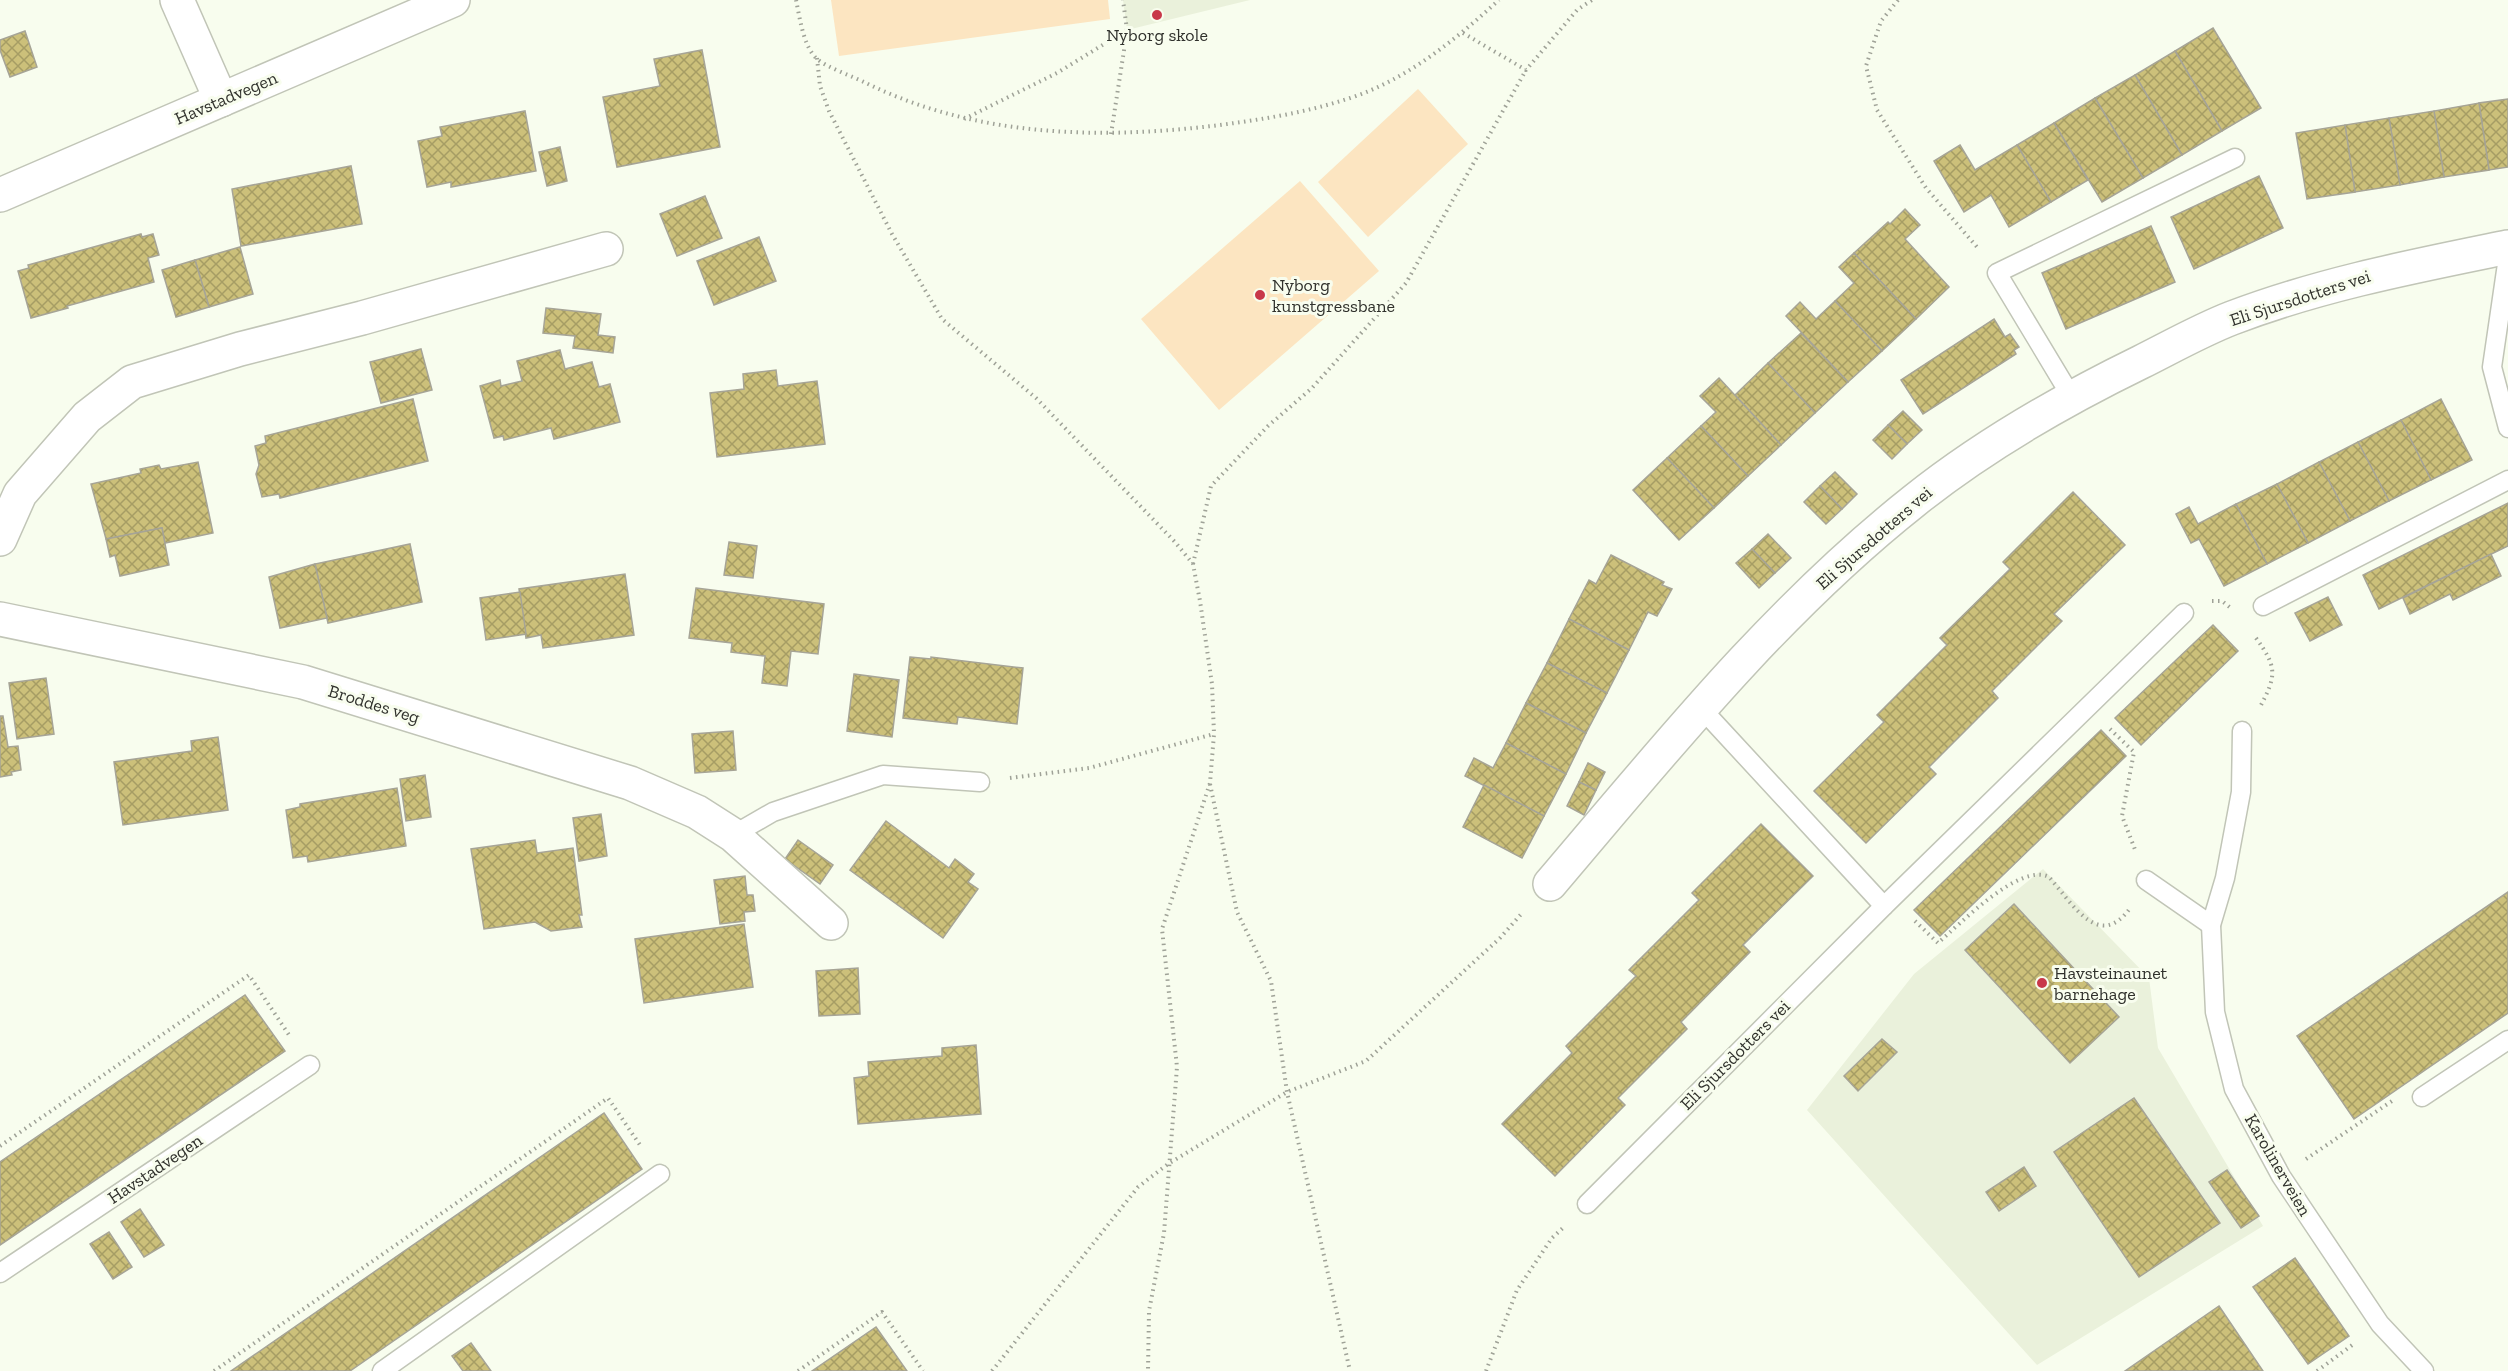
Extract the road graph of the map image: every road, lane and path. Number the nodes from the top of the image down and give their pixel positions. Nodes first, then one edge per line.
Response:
1 (177, 0) edge
2 (453, 0) edge
3 (796, 0) edge
4 (1123, 0) edge
5 (1499, 0) edge
6 (1592, 0) edge
7 (1898, 0) edge
8 (1127, 30) junction
9 (1463, 33) junction
10 (816, 58) junction
11 (1526, 70) junction
12 (221, 100) junction
13 (963, 119) junction
14 (1111, 134) junction
15 (2235, 158) dead end
16 (0, 195) edge
17 (2508, 247) edge
18 (606, 249) dead end
19 (2508, 257) edge
20 (1997, 273) junction
21 (2071, 396) junction
22 (2508, 428) edge
23 (2508, 480) edge
24 (0, 538) edge
25 (1193, 564) junction
26 (2263, 606) joint
27 (2184, 613) joint
28 (2238, 614) junction
29 (0, 619) edge
30 (2088, 707) junction
31 (1701, 708) junction
32 (2242, 731) joint
33 (1214, 734) junction
34 (980, 782) joint
35 (1210, 783) junction
36 (2122, 816) dead end
37 (733, 836) junction
38 (2146, 880) dead end
39 (1550, 884) joint
40 (1884, 906) junction
41 (2122, 919) dead end
42 (831, 923) dead end
43 (2211, 925) junction
44 (2508, 1040) edge
45 (310, 1065) joint
46 (1287, 1092) junction
47 (2422, 1097) joint
48 (0, 1146) edge
49 (1168, 1164) junction
50 (660, 1174) joint
51 (2281, 1176) junction
52 (1587, 1204) joint
53 (0, 1273) edge
54 (2380, 1324) junction
55 (214, 1371) edge
56 (382, 1371) edge
57 (798, 1371) edge
58 (923, 1371) edge
59 (992, 1371) edge
60 (1148, 1371) edge
61 (1350, 1371) edge
62 (1486, 1371) edge
63 (2317, 1371) edge
64 (2424, 1371) edge

1 - 12 street
2 - 12 street, Havstadvegen
3 - 10 path
4 - 8 path
5 - 9 path
6 - 11 path
7 - 20 path
8 - 13 path
8 - 14 path
9 - 11 path
9 - 14 path
10 - 13 path
10 - 25 path
11 - 25 path
12 - 16 street, Havstadvegen
13 - 14 path
15 - 20 lane
17 - 21 street, Eli Sjursdotters vei
18 - 24 street
19 - 22 lane
20 - 21 lane
21 - 31 street, Eli Sjursdotters vei
23 - 26 lane
25 - 33 path
26 - 28 path
27 - 28 path
27 - 30 lane, Eli Sjursdotters vei
28 - 32 path
29 - 37 street, Broddes veg
30 - 36 path
30 - 40 lane, Eli Sjursdotters vei
31 - 39 street, Eli Sjursdotters vei
31 - 40 lane
32 - 43 lane, Karolinerveien
33 - 34 path
33 - 35 path
34 - 37 lane
35 - 46 path
35 - 49 path
37 - 42 street, Broddes veg
38 - 43 lane
39 - 46 path
40 - 41 path
40 - 52 lane, Eli Sjursdotters vei
43 - 51 lane, Karolinerveien
44 - 47 lane
45 - 48 path
45 - 53 lane, Havstadvegen
46 - 49 path
46 - 61 path
47 - 51 path
49 - 59 path
49 - 60 path
50 - 55 path
50 - 56 lane
51 - 54 lane, Karolinerveien
52 - 62 path
54 - 63 path
54 - 64 lane, Karolinerveien
57 - 58 path

